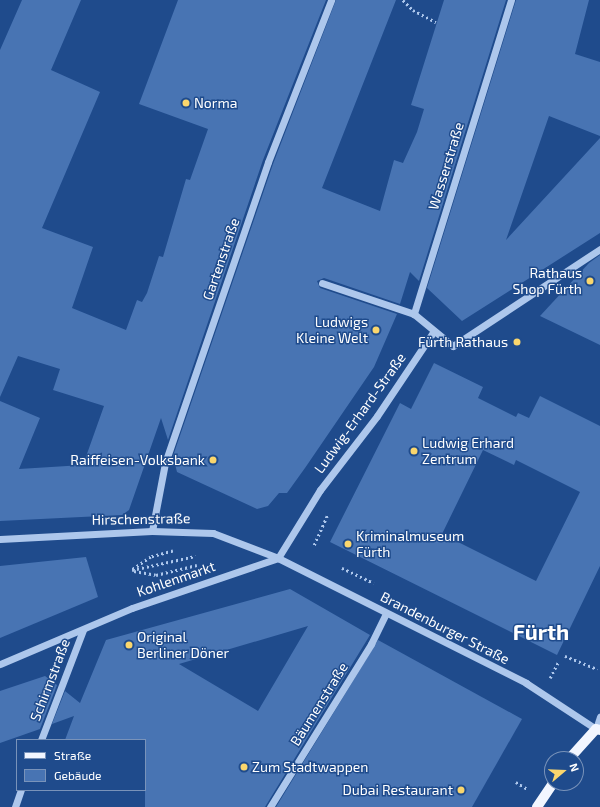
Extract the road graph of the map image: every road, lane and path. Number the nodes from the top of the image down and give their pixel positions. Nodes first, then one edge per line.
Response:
1 (331, 0) edge
2 (403, 0) edge
3 (511, 0) edge
4 (436, 22) dead end
5 (600, 249) edge
6 (322, 283) dead end
7 (414, 314) junction
8 (434, 331) junction
9 (329, 512) dead end
10 (152, 531) junction
11 (0, 539) edge
12 (314, 545) dead end
13 (151, 556) dead end
14 (195, 556) dead end
15 (278, 558) junction
16 (198, 565) dead end
17 (342, 568) dead end
18 (132, 570) junction
19 (374, 583) dead end
20 (386, 612) junction
21 (83, 630) junction
22 (565, 656) dead end
23 (558, 662) dead end
24 (0, 664) edge
25 (598, 669) dead end
26 (548, 680) dead end
27 (600, 717) edge
28 (598, 730) edge
29 (41, 739) edge
30 (577, 751) edge
31 (21, 791) edge
32 (548, 791) edge
33 (15, 807) edge
34 (270, 807) edge
35 (537, 807) edge

1 - 10 street, Gartenstraße
2 - 4 path
3 - 7 street, Wasserstraße
5 - 8 street
6 - 7 street
7 - 8 street
8 - 15 street, Ludwig-Erhard-Straße
9 - 12 path
10 - 11 street, Hirschenstraße
10 - 15 street, Hirschenstraße
13 - 18 path
14 - 18 path
15 - 20 street, Brandenburger Straße
15 - 21 street, Kohlenmarkt
16 - 18 path
17 - 19 path
20 - 28 street, Brandenburger Straße
20 - 34 street, Bäumenstraße
21 - 24 street, Kohlenmarkt
21 - 29 street, Schirmstraße
22 - 25 path
23 - 26 path
27 - 28 street
28 - 30 main road
31 - 33 street
32 - 35 main road

